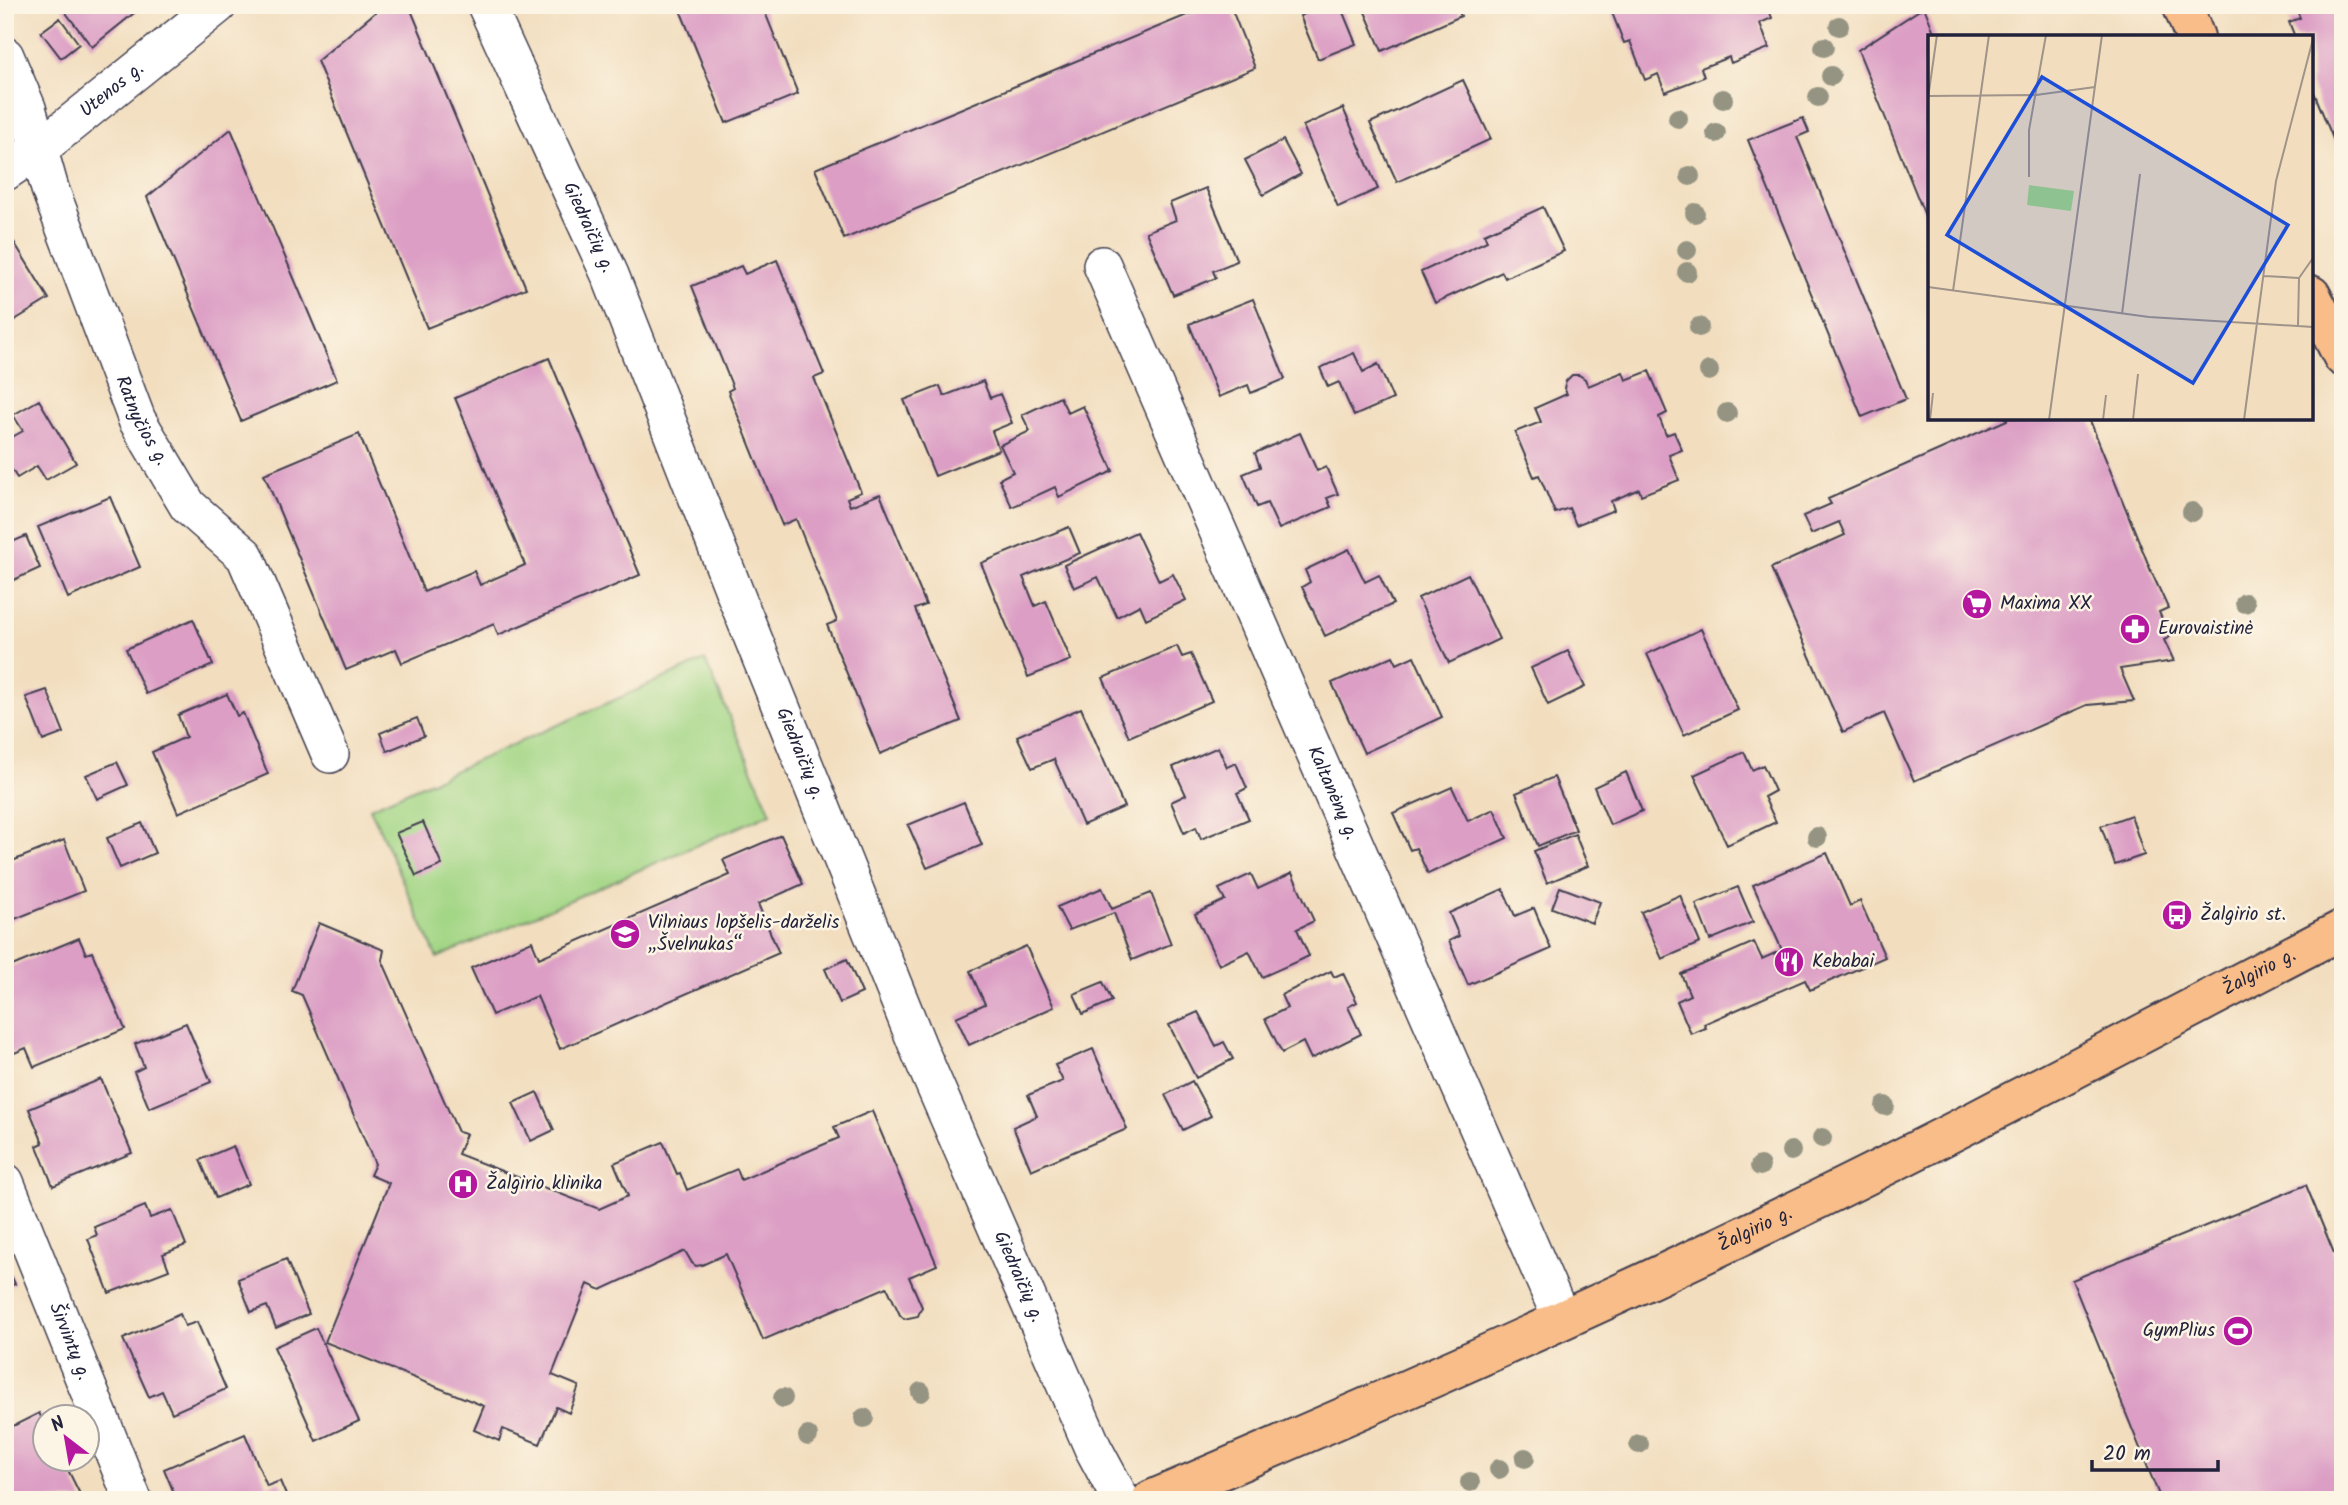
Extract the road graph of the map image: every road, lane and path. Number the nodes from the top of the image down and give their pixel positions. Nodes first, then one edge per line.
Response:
1 (218, 5) edge
2 (486, 5) edge
3 (2182, 5) edge
4 (2194, 35) edge
5 (5, 56) edge
6 (39, 149) junction
7 (5, 172) edge
8 (1102, 265) dead end
9 (2313, 299) edge
10 (2343, 357) edge
11 (330, 754) dead end
12 (2343, 929) edge
13 (5, 1182) edge
14 (1562, 1320) junction
15 (133, 1500) edge
16 (1121, 1500) edge
17 (1151, 1500) edge

1 - 6 street, Utenos g.
2 - 16 street, Giedraičių g.
3 - 4 main road
5 - 6 street, Ratnyčios g.
6 - 7 street, Utenos g.
6 - 11 street, Ratnyčios g.
8 - 14 street, Kaltanėnų g.
9 - 10 main road
12 - 14 main road, Žalgirio g.
13 - 15 street, Širvintų g.
14 - 17 main road, Žalgirio g.

